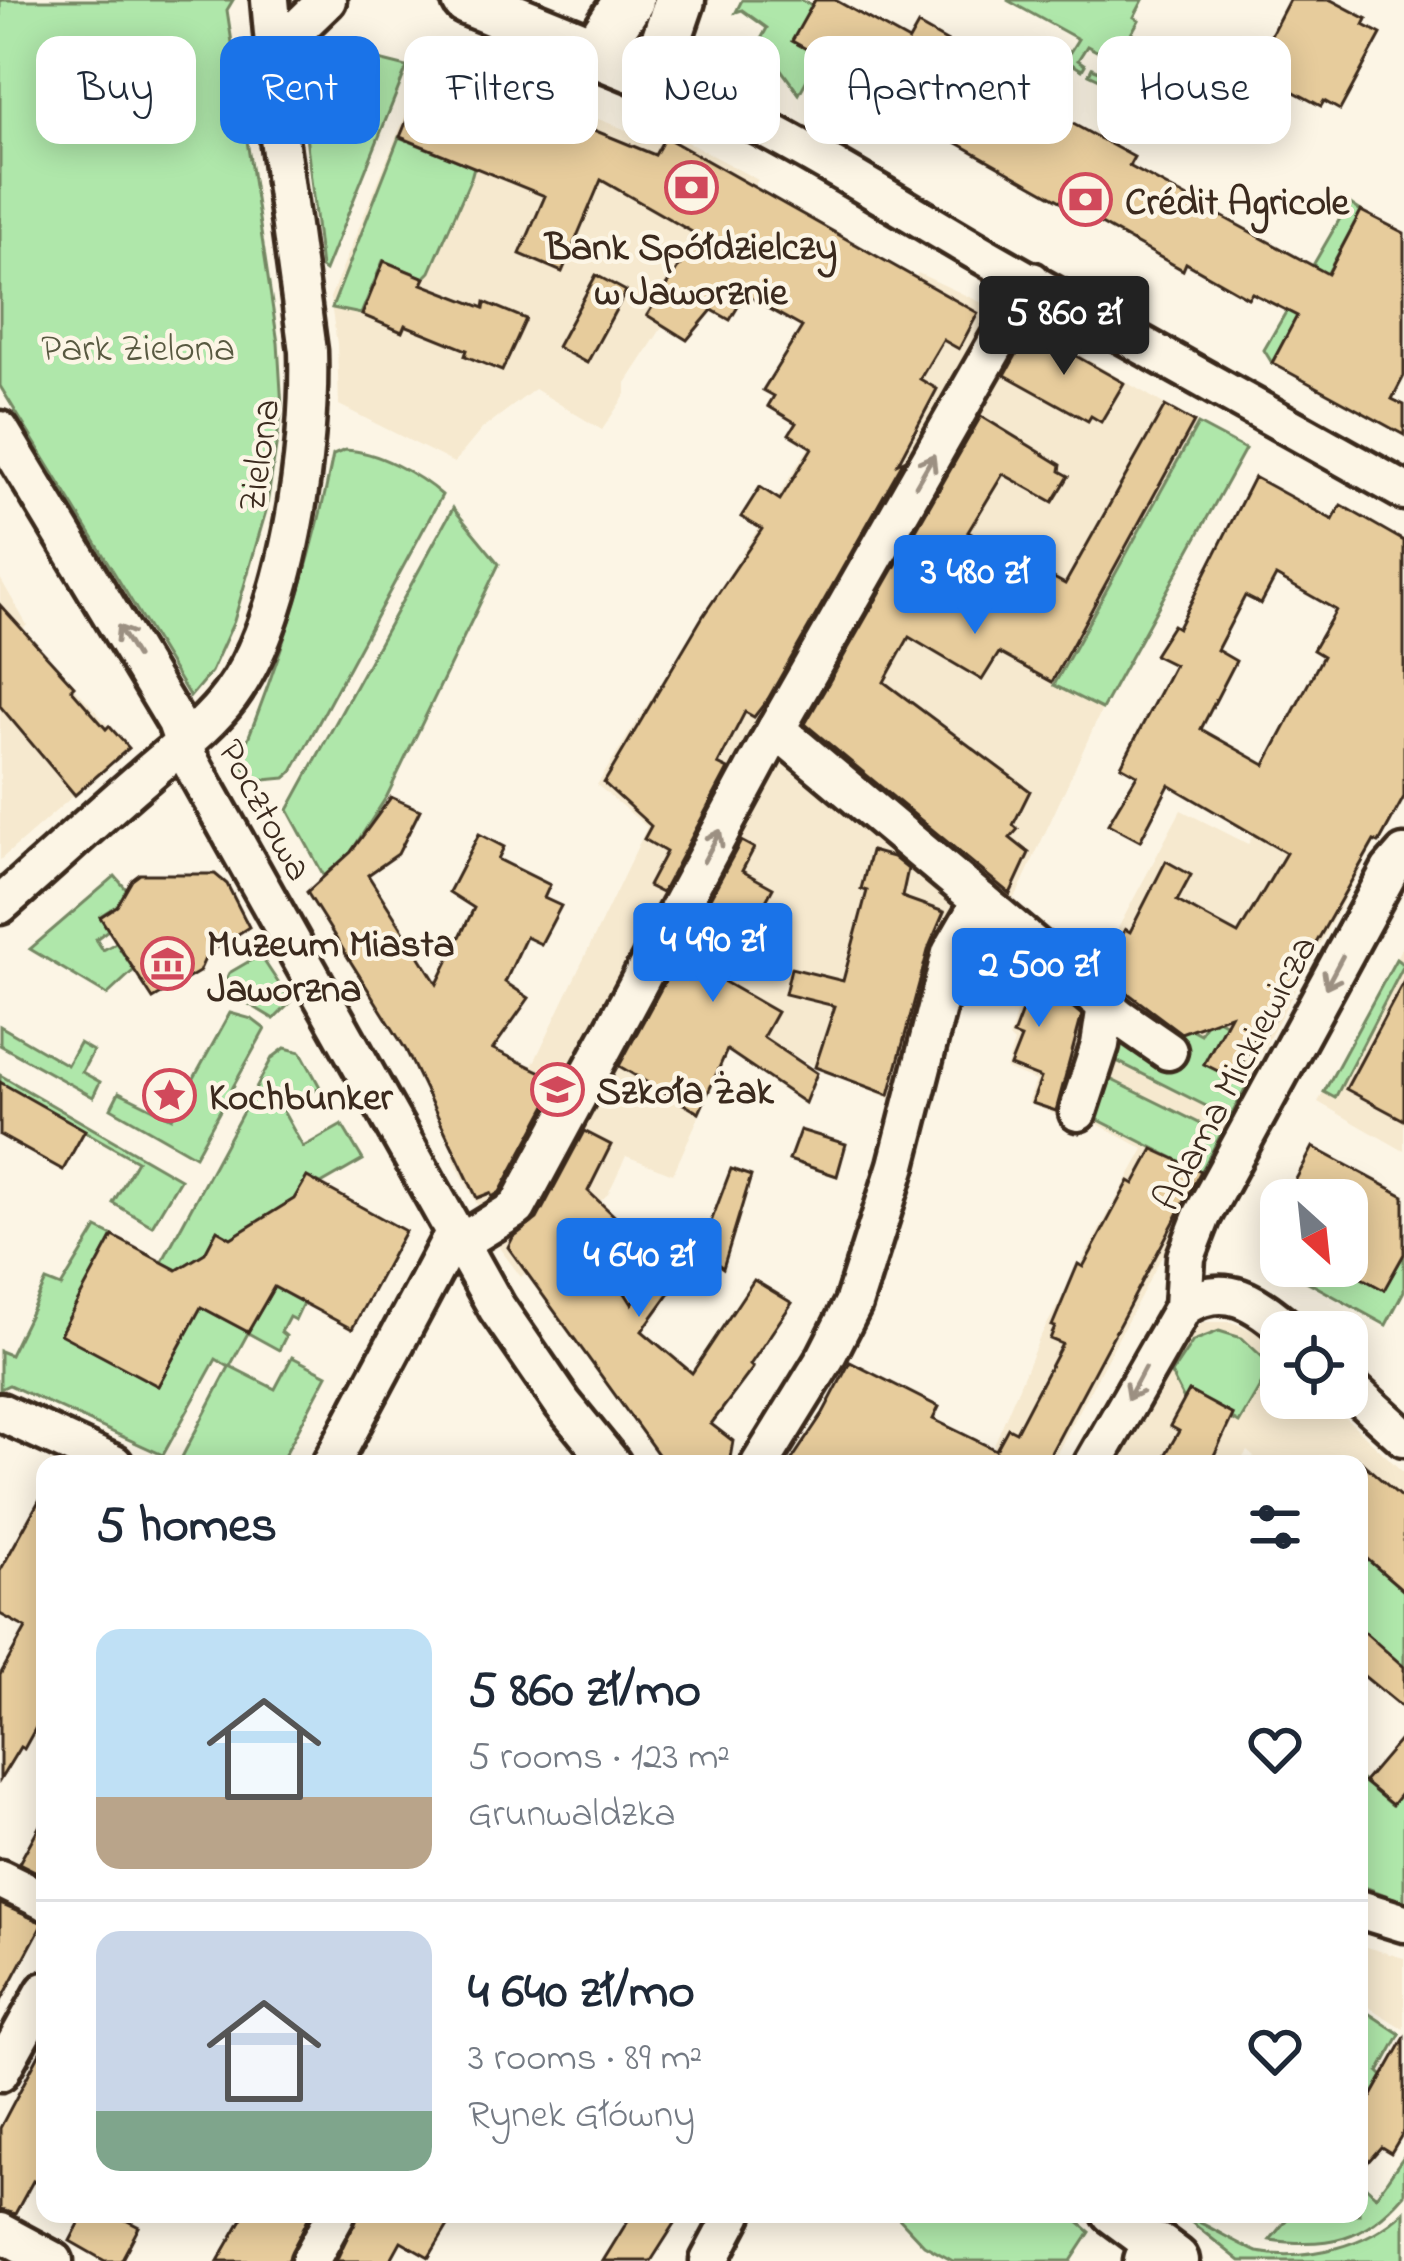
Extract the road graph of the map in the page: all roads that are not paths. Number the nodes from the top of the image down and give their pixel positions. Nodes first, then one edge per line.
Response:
1 (270, 0) edge
2 (327, 0) edge
3 (467, 0) edge
4 (629, 0) edge
5 (680, 0) edge
6 (274, 36) edge
7 (295, 36) edge
8 (561, 36) edge
9 (668, 36) edge
10 (598, 48) edge
11 (780, 136) edge
12 (280, 144) edge
13 (1032, 281) junction
14 (0, 430) edge
15 (1404, 491) edge
16 (776, 729) junction
17 (186, 751) junction
18 (1404, 854) edge
19 (981, 902) junction
20 (0, 905) edge
21 (1106, 1005) junction
22 (1168, 1051) dead end
23 (1078, 1112) dead end
24 (457, 1238) junction
25 (1183, 1307) junction
26 (1264, 1311) edge
27 (1368, 1404) edge
28 (0, 1412) edge
29 (1404, 1437) edge
30 (94, 1455) edge
31 (336, 1455) edge
32 (605, 1455) edge
33 (766, 1455) edge
34 (1098, 1455) edge
35 (0, 1879) edge
36 (36, 1897) edge
37 (1368, 1912) edge
38 (1404, 1923) edge
39 (36, 2007) edge
40 (0, 2072) edge
41 (331, 2223) edge
42 (729, 2223) edge
43 (1121, 2223) edge
44 (0, 2232) edge
45 (1161, 2257) edge
46 (54, 2261) edge
47 (310, 2261) edge
48 (709, 2261) edge

1 - 6 street, Zielona
2 - 7 street, Zielona
3 - 8 street
4 - 10 street
5 - 9 street
11 - 13 street
12 - 17 street, Zielona
13 - 15 street
16 -> 13 street
17 -> 14 street, Pocztowa
16 - 19 street
24 -> 16 street
17 - 20 street, Zielona
17 - 24 street, Pocztowa
18 -> 25 street, Adama Mickiewicza
19 - 21 street
19 - 33 street
21 - 22 street
21 - 23 street
24 - 31 street
24 - 32 street, Pocztowa
25 - 26 street
25 -> 34 street, Adama Mickiewicza
27 - 29 street
28 - 30 street
35 - 36 street
37 - 38 street
39 - 40 street
41 - 47 street
42 - 48 street
43 - 45 street
44 - 46 street

